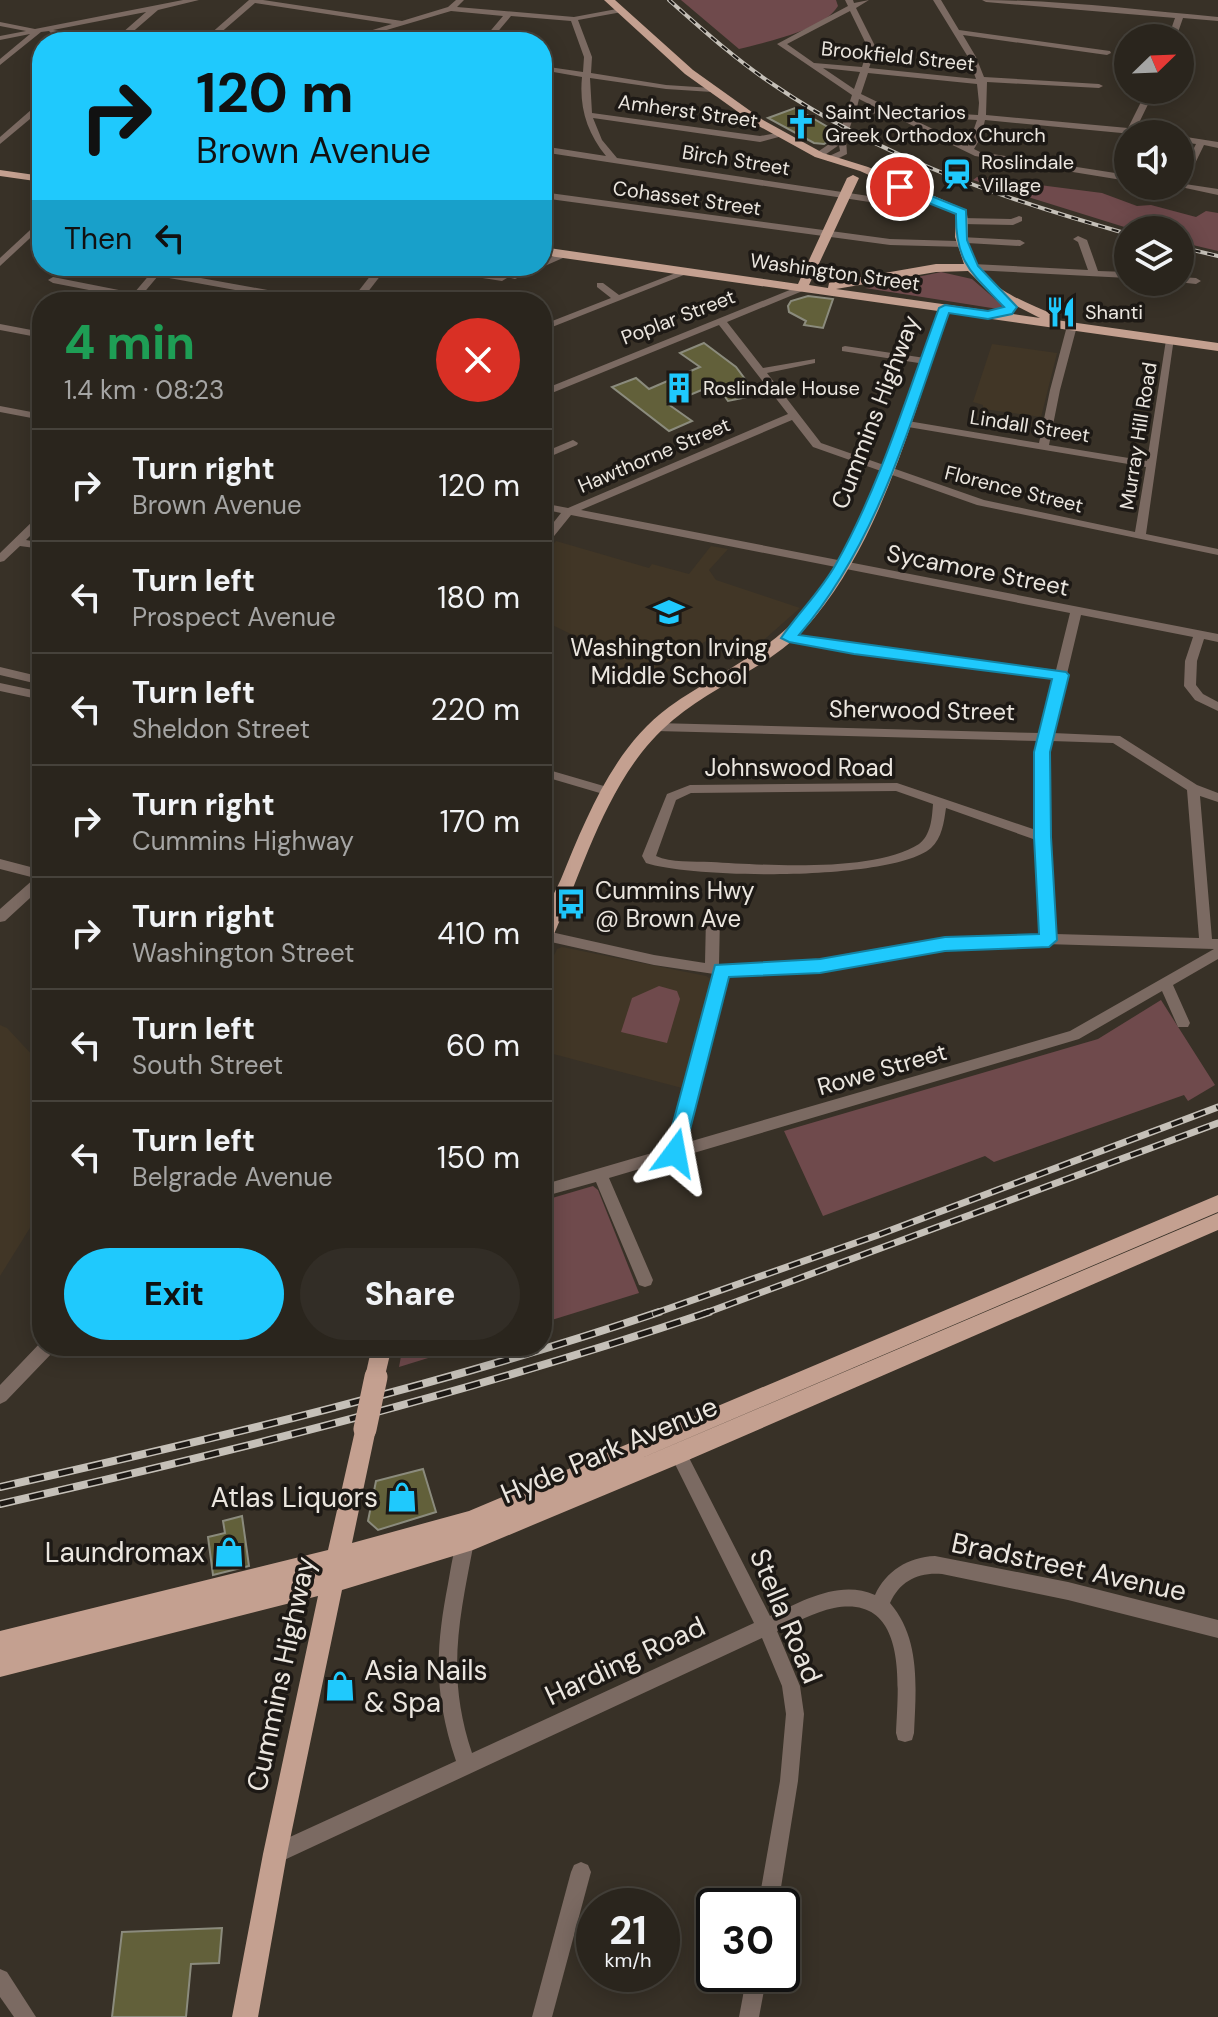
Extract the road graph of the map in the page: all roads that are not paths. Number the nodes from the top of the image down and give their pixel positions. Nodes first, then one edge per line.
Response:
1 (195, 0) edge
2 (254, 0) edge
3 (460, 0) edge
4 (609, 0) edge
5 (865, 0) edge
6 (937, 0) edge
7 (986, 0) edge
8 (1132, 0) edge
9 (1043, 2) edge
10 (850, 3) edge
11 (156, 7) junction
12 (451, 9) junction
13 (619, 10) junction
14 (1124, 11) junction
15 (508, 15) junction
16 (1180, 15) junction
17 (574, 19) junction
18 (1218, 19) edge
19 (401, 23) junction
20 (0, 24) edge
21 (1177, 24) edge
22 (40, 31) junction
23 (32, 32) edge
24 (34, 32) edge
25 (47, 32) edge
26 (127, 32) edge
27 (216, 32) edge
28 (372, 32) edge
29 (494, 32) edge
30 (956, 32) junction
31 (32, 37) edge
32 (0, 38) edge
33 (1107, 53) dead end
34 (0, 63) edge
35 (809, 65) junction
36 (552, 70) edge
37 (864, 70) junction
38 (587, 75) junction
39 (983, 81) junction
40 (1099, 86) dead end
41 (712, 90) junction
42 (857, 95) junction
43 (851, 109) junction
44 (891, 112) junction
45 (32, 114) edge
46 (588, 115) junction
47 (982, 117) junction
48 (1114, 129) edge
49 (782, 135) junction
50 (0, 141) edge
51 (1194, 141) edge
52 (1201, 142) junction
53 (843, 145) junction
54 (1218, 145) edge
55 (969, 150) junction
56 (552, 151) edge
57 (1194, 156) edge
58 (824, 157) junction
59 (614, 160) junction
60 (864, 169) junction
61 (0, 173) edge
62 (1114, 176) edge
63 (32, 178) edge
64 (853, 178) junction
65 (878, 178) junction
66 (1194, 188) edge
67 (1218, 192) edge
68 (844, 195) junction
69 (552, 196) edge
70 (923, 196) junction
71 (962, 216) junction
72 (1019, 219) dead end
73 (32, 232) edge
74 (827, 235) junction
75 (962, 242) junction
76 (1020, 243) dead end
77 (552, 252) edge
78 (567, 254) junction
79 (552, 260) edge
80 (0, 263) edge
81 (973, 267) junction
82 (689, 271) junction
83 (1082, 272) junction
84 (1094, 273) junction
85 (1114, 274) edge
86 (154, 276) edge
87 (189, 276) edge
88 (375, 276) edge
89 (53, 280) dead end
90 (870, 280) junction
91 (600, 285) dead end
92 (802, 288) junction
93 (104, 292) edge
94 (140, 292) edge
95 (268, 292) edge
96 (363, 292) edge
97 (1003, 297) junction
98 (872, 298) junction
99 (619, 299) junction
100 (945, 308) junction
101 (988, 315) junction
102 (722, 322) junction
103 (552, 324) edge
104 (1072, 326) junction
105 (0, 327) edge
106 (32, 333) edge
107 (1171, 340) junction
108 (1218, 347) edge
109 (845, 349) dead end
110 (812, 361) dead end
111 (925, 361) junction
112 (759, 372) junction
113 (552, 390) edge
114 (2, 412) edge
115 (32, 416) edge
116 (792, 416) junction
117 (902, 423) junction
118 (573, 443) dead end
119 (1044, 446) junction
120 (552, 452) edge
121 (1152, 465) junction
122 (886, 471) junction
123 (552, 508) edge
124 (568, 512) junction
125 (32, 528) edge
126 (552, 532) edge
127 (1140, 537) junction
128 (19, 542) junction
129 (32, 544) edge
130 (1218, 552) edge
131 (0, 559) edge
132 (842, 567) junction
133 (1076, 611) junction
134 (1200, 634) junction
135 (789, 638) junction
136 (1218, 638) edge
137 (0, 671) edge
138 (1061, 675) junction
139 (32, 679) edge
140 (0, 687) edge
141 (32, 694) edge
142 (1218, 707) edge
143 (656, 727) junction
144 (1044, 735) junction
145 (552, 775) edge
146 (1193, 788) junction
147 (610, 792) junction
148 (1218, 798) edge
149 (940, 801) junction
150 (1042, 837) junction
151 (0, 864) edge
152 (32, 874) edge
153 (32, 887) edge
154 (0, 917) edge
155 (713, 917) dead end
156 (552, 918) edge
157 (552, 939) edge
158 (1049, 940) junction
159 (1214, 947) edge
160 (717, 970) junction
161 (1166, 985) junction
162 (1183, 1023) dead end
163 (675, 1153) junction
164 (600, 1174) junction
165 (552, 1188) edge
166 (1218, 1203) edge
167 (1218, 1221) edge
168 (645, 1280) dead end
169 (38, 1356) edge
170 (380, 1356) edge
171 (0, 1396) edge
172 (673, 1446) junction
173 (465, 1542) junction
174 (336, 1570) junction
175 (880, 1606) junction
176 (766, 1627) junction
177 (1218, 1629) edge
178 (0, 1643) edge
179 (0, 1665) edge
180 (905, 1733) dead end
181 (466, 1764) junction
182 (275, 1854) junction
183 (581, 1872) dead end
184 (771, 1888) edge
185 (0, 1979) edge
186 (754, 1992) edge
187 (246, 2016) edge
188 (26, 2017) edge
189 (542, 2017) edge
190 (749, 2017) edge

1 - 11 street
2 - 19 street
2 - 27 street
3 - 12 street
4 - 13 main road
5 - 10 street
6 - 30 street
7 - 9 street
8 - 14 street
9 - 14 street
10 - 35 street
10 - 37 street
11 - 22 street
11 - 26 street
12 - 15 street
12 - 19 street
13 - 17 street
13 - 41 main road
14 - 16 street
15 - 17 street
15 - 29 street
16 - 18 street
16 - 21 street
17 - 38 street
19 - 28 street
20 - 22 street
22 - 24 street
22 - 25 street
23 - 32 street
30 - 33 street
30 - 39 street
31 - 34 street
35 - 37 street, Brookfield Street
35 - 42 street
36 - 38 street
37 - 39 street, Brookfield Street
37 - 42 street
38 - 41 street
38 - 46 street
39 - 40 street, Brookfield Street
39 - 47 street
41 - 49 main road
42 - 43 street
42 - 44 street
43 - 44 street
43 - 53 street
44 - 47 street
44 - 55 street
45 - 50 street
46 - 49 street, Amherst Street
46 - 59 street
47 - 48 street
47 - 55 street
49 - 58 main road
51 - 52 street
52 - 54 street
52 - 57 street
53 - 58 street
53 - 60 main road
55 - 62 street
56 - 59 street, Birch Street
58 - 60 main road
58 - 64 main road
59 - 68 street, Birch Street
60 - 65 main road
61 - 63 main road
64 - 65 main road
64 - 68 main road
65 - 70 main road
66 - 67 street
68 - 70 street, Birch Street
68 - 74 main road
69 - 74 street, Cohasset Street
70 - 71 main road
71 - 72 street
71 - 75 main road
73 - 80 street
74 - 75 street, Cohasset Street
74 - 92 main road
75 - 76 street, Cohasset Street
75 - 81 main road
77 - 78 main road, Washington Street
78 - 79 street
78 - 82 main road, Washington Street
81 - 83 street
81 - 90 main road, Poplar Street
81 - 97 main road
82 - 92 main road, Washington Street
82 - 99 street
83 - 84 street
83 - 84 street
84 - 85 street
86 - 94 street
87 - 95 street
88 - 96 street
89 - 93 street
90 - 92 main road, Poplar Street
90 - 98 main road
91 - 99 street
92 - 98 main road, Washington Street
92 - 102 street, Poplar Street
97 - 101 main road
97 - 104 main road
98 - 100 main road, Washington Street
99 - 103 street
100 - 101 main road, Washington Street
100 - 111 main road, Cummins Highway
101 - 104 main road, Washington Street
102 - 112 street, Florence Street
102 - 113 street, Poplar Street
104 - 107 main road, Washington Street
104 - 119 street
105 - 106 street
107 - 108 main road, Washington Street
107 - 121 street, Murray Hill Road
109 - 111 street
110 - 112 street
111 - 117 main road, Cummins Highway
112 - 116 street, Florence Street
114 - 115 street
116 - 122 street, Florence Street
116 - 124 street, Hawthorne Street
117 - 119 street, Lindall Street
117 - 122 main road, Cummins Highway
118 - 120 street
119 - 121 street, Lindall Street
121 - 127 street, Murray Hill Road
122 - 127 street, Florence Street
122 - 132 main road, Cummins Highway
123 - 124 street, Sycamore Street
124 - 126 street, Hawthorne Street
124 - 132 street, Sycamore Street
125 - 128 street
127 - 130 street, Florence Street
128 - 129 street
128 - 131 street
132 - 133 street, Sycamore Street
132 - 135 main road, Cummins Highway
133 - 134 street, Sycamore Street
133 - 138 street
134 - 136 street, Sycamore Street
134 - 142 street
135 - 138 street
135 - 143 main road, Cummins Highway
137 - 139 street
138 - 144 street
140 - 141 street
143 - 144 street, Sherwood Street
143 - 147 main road, Cummins Highway
144 - 146 street, Sherwood Street
144 - 150 street
145 - 147 street
146 - 148 street, Sherwood Street
146 - 159 street
147 - 156 main road, Cummins Highway
149 - 149 street, Johnswood Road
149 - 150 street, Johnswood Road
150 - 158 street
151 - 152 street
153 - 154 street
155 - 160 street
157 - 160 street
158 - 159 street
158 - 160 street
159 - 161 street, Rowe Street
160 - 163 street
161 - 162 street
161 - 163 street, Rowe Street
163 - 164 street, Rowe Street
164 - 165 street, Rowe Street
164 - 168 street
166 - 172 main road, Hyde Park Avenue
167 - 172 main road, Hyde Park Avenue
169 - 171 street
170 - 174 main road, Cummins Highway, bridge
172 - 173 main road, Hyde Park Avenue
172 - 174 main road, Hyde Park Avenue
172 - 176 street, Stella Road
173 - 174 main road, Hyde Park Avenue
173 - 181 street
174 - 178 main road, Hyde Park Avenue
174 - 179 main road, Hyde Park Avenue
174 - 182 main road, Cummins Highway
175 - 176 street, Harding Road
175 - 177 street, Bradstreet Avenue
175 - 180 street
176 - 181 street, Harding Road
176 - 184 street, Stella Road
181 - 182 street, Harding Road
182 - 187 main road, Cummins Highway
183 - 189 street
185 - 188 street
186 - 190 street

